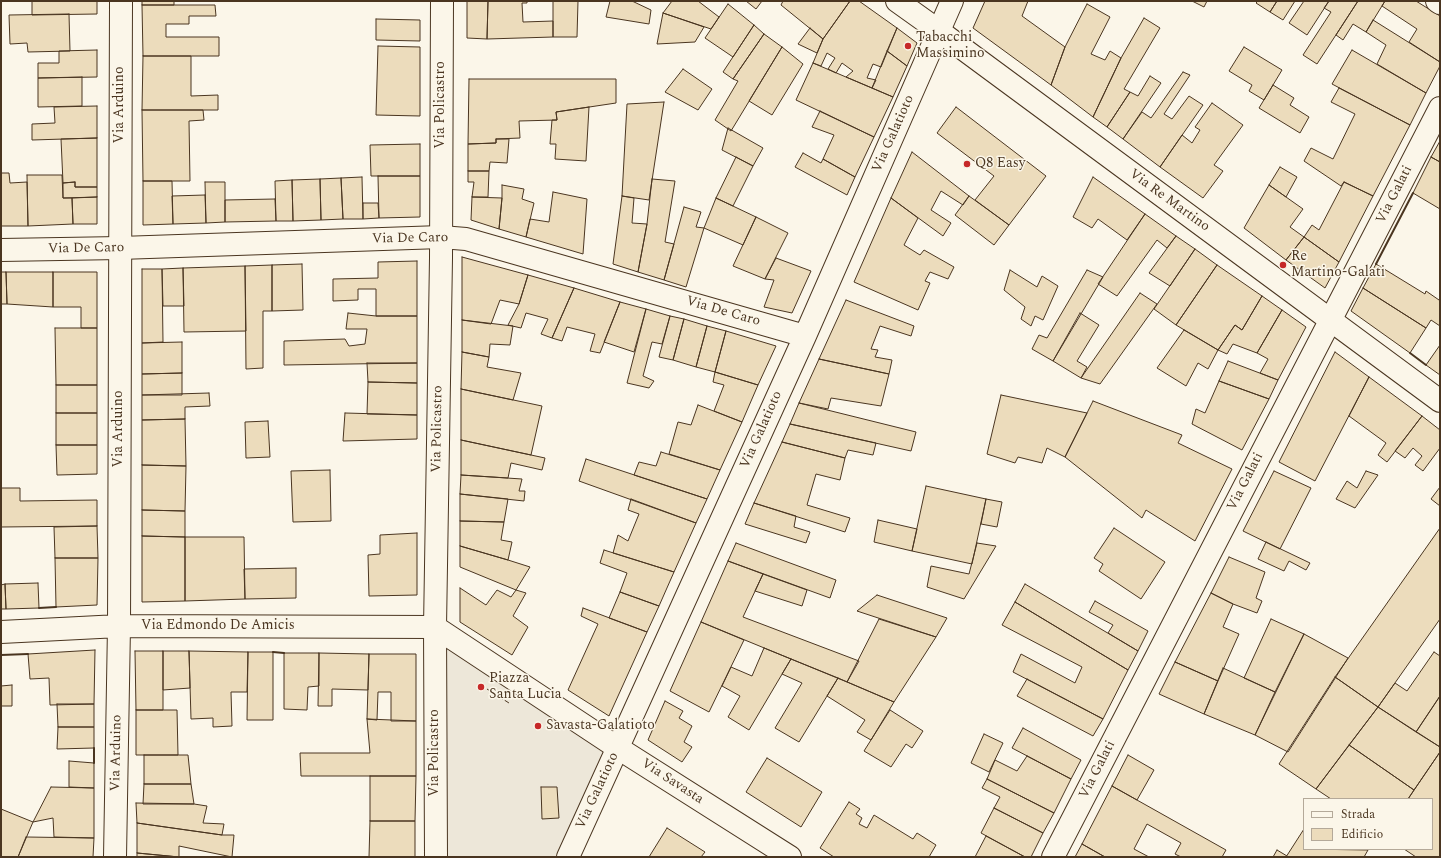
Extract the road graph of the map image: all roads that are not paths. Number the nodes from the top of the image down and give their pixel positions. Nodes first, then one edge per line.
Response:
1 (121, 1) edge
2 (442, 1) edge
3 (897, 1) edge
4 (952, 1) edge
5 (1437, 1) edge
6 (1440, 3) edge
7 (939, 31) junction
8 (1440, 108) edge
9 (441, 237) junction
10 (120, 248) junction
11 (1, 250) edge
12 (1330, 320) junction
13 (805, 336) junction
14 (1440, 402) edge
15 (118, 626) junction
16 (435, 627) junction
17 (1, 632) edge
18 (618, 748) junction
19 (115, 857) edge
20 (436, 857) edge
21 (568, 857) edge
22 (790, 857) edge
23 (1053, 857) edge

1 - 10 street, Via Arduino
2 - 9 street, Via Policastro
3 - 7 street, Via Re Martino
4 - 7 street, Via Galatioto
5 - 6 street
7 - 12 street, Via Re Martino
7 - 13 street, Via Galatioto
8 - 12 street, Via Galati
9 - 10 street, Via De Caro
9 - 13 street, Via De Caro
9 - 16 street, Via Policastro
10 - 11 street, Via De Caro
10 - 15 street, Via Arduino
12 - 14 street, Via Re Martino
12 - 23 street, Via Galati
13 - 18 street, Via Galatioto
15 - 16 street, Via Edmondo De Amicis
15 - 17 street, Via Edmondo De Amicis
15 - 19 street, Via Arduino
16 - 18 street, Via Savasta
16 - 20 street, Via Policastro
18 - 21 street, Via Galatioto
18 - 22 street, Via Savasta

